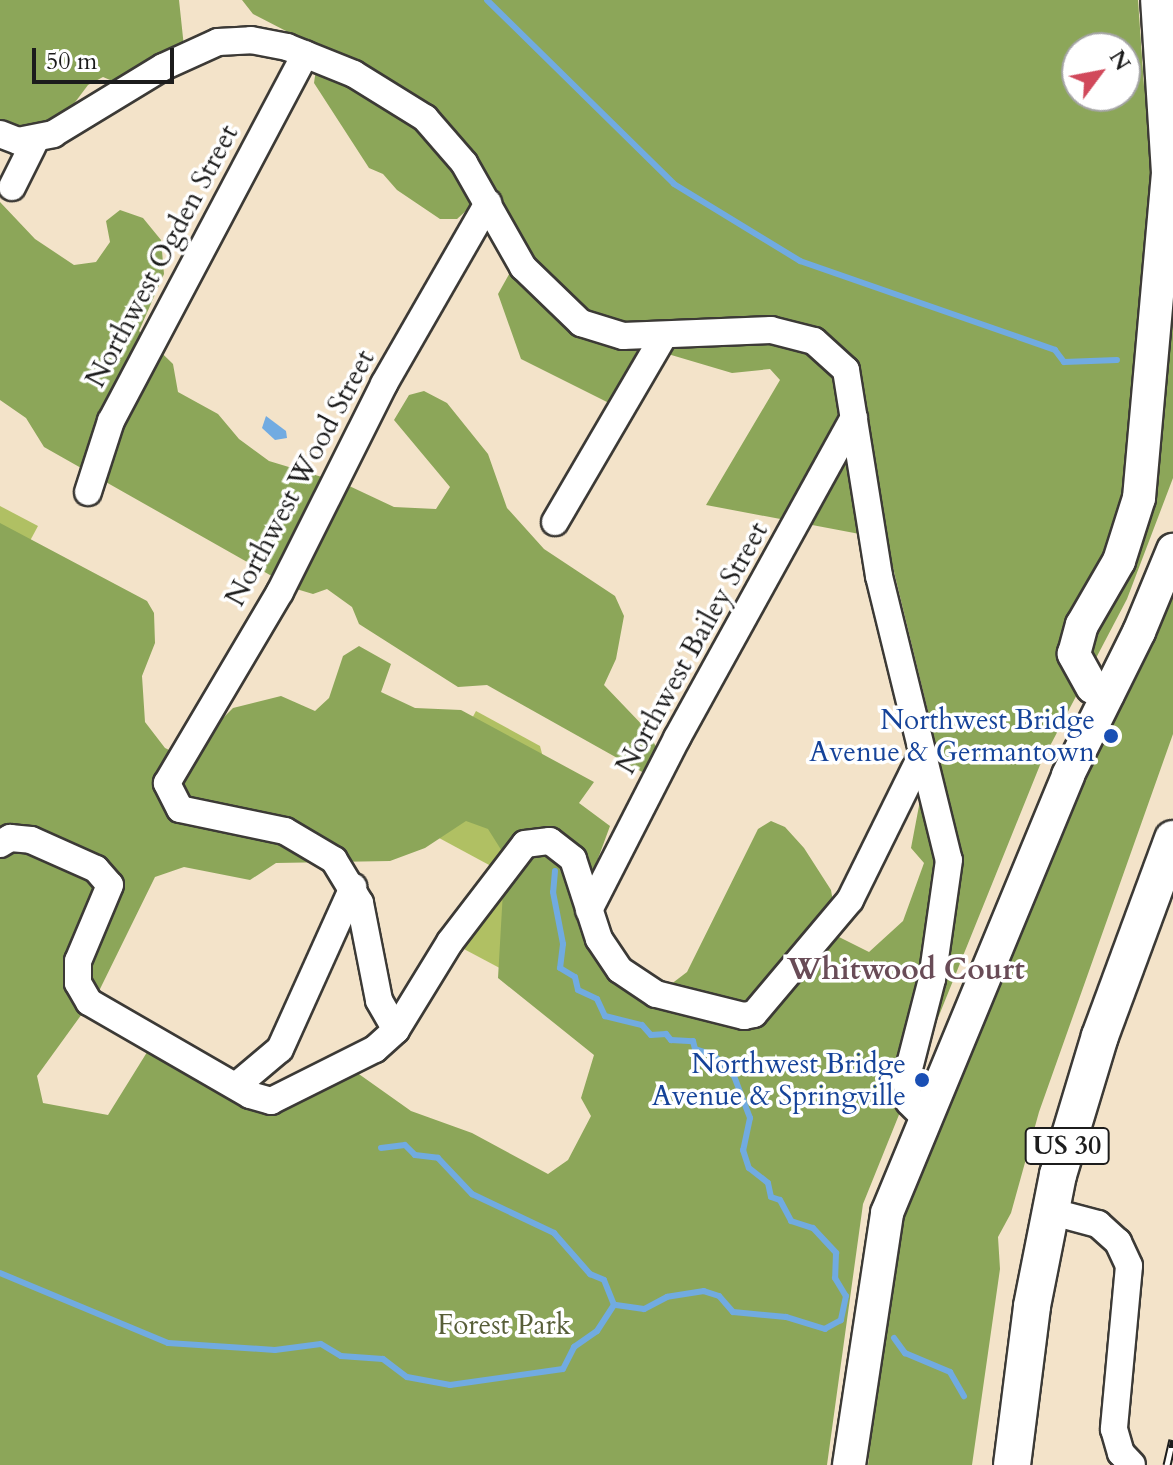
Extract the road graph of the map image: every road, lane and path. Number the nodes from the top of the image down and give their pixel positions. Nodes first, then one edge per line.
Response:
1 (1157, 0) edge
2 (305, 54) junction
3 (0, 134) edge
4 (35, 141) junction
5 (12, 187) dead end
6 (488, 203) junction
7 (663, 337) junction
8 (854, 418) junction
9 (88, 492) dead end
10 (555, 522) dead end
11 (1173, 550) edge
12 (1108, 694) junction
13 (922, 754) junction
14 (1173, 839) edge
15 (0, 844) edge
16 (353, 887) junction
17 (589, 910) junction
18 (396, 1030) junction
19 (236, 1086) junction
20 (924, 1117) junction
21 (1049, 1211) junction
22 (849, 1465) edge
23 (1012, 1465) edge
24 (1132, 1465) edge

1 - 12 main road
2 - 4 street
2 - 6 street
2 - 9 street, Northwest Ogden Street
3 - 4 street
4 - 5 street
6 - 7 street
6 - 16 street, Northwest Wood Street
7 - 8 street
7 - 10 street
8 - 13 street
8 - 17 street, Northwest Bailey Street
11 - 12 main road
12 - 20 main road
13 - 17 street
13 - 20 street
14 - 21 highway, US 30
15 - 19 street
16 - 18 street
16 - 19 street
17 - 18 street
18 - 19 street
20 - 22 main road
21 - 23 highway, US 30
21 - 24 street

